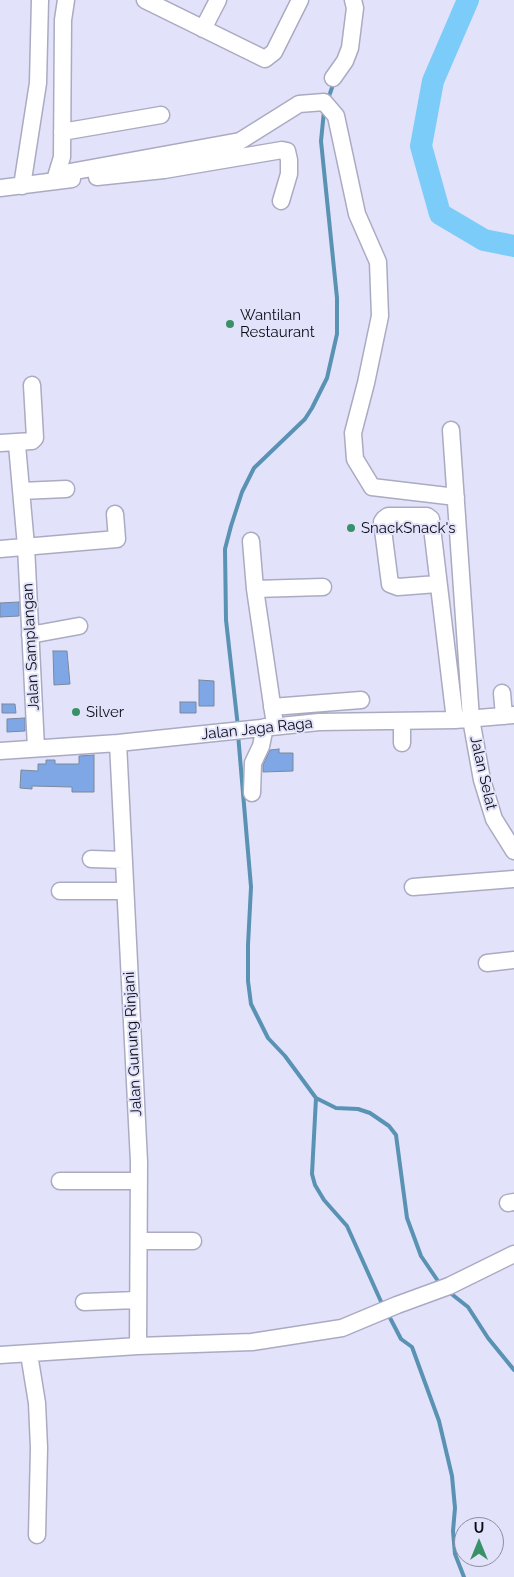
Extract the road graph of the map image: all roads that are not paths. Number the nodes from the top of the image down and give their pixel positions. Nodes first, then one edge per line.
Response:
1 (40, 0) edge
2 (66, 0) edge
3 (145, 0) edge
4 (218, 0) edge
5 (300, 0) edge
6 (352, 0) edge
7 (203, 29) junction
8 (333, 78) dead end
9 (161, 115) dead end
10 (62, 132) junction
11 (57, 177) junction
12 (22, 186) junction
13 (0, 188) edge
14 (281, 201) dead end
15 (32, 385) dead end
16 (452, 430) dead end
17 (8, 442) edge
18 (66, 489) dead end
19 (21, 491) junction
20 (456, 497) junction
21 (115, 514) dead end
22 (251, 541) dead end
23 (26, 546) junction
24 (0, 548) edge
25 (437, 584) junction
26 (324, 587) dead end
27 (255, 589) junction
28 (79, 626) dead end
29 (30, 635) junction
30 (502, 693) dead end
31 (361, 700) dead end
32 (272, 707) junction
33 (509, 715) edge
34 (402, 720) junction
35 (463, 720) junction
36 (266, 727) junction
37 (118, 743) junction
38 (402, 743) dead end
39 (36, 748) junction
40 (0, 751) edge
41 (252, 793) dead end
42 (514, 851) edge
43 (92, 859) dead end
44 (124, 860) junction
45 (514, 879) edge
46 (413, 887) dead end
47 (60, 891) dead end
48 (124, 891) junction
49 (514, 960) edge
50 (487, 963) dead end
51 (60, 1181) dead end
52 (139, 1181) junction
53 (139, 1241) junction
54 (193, 1241) dead end
55 (514, 1254) edge
56 (137, 1300) junction
57 (84, 1302) dead end
58 (138, 1346) junction
59 (29, 1354) junction
60 (0, 1356) edge
61 (37, 1535) dead end

1 - 12 street
2 - 10 street
3 - 7 street
4 - 7 street
5 - 7 street
6 - 8 street
9 - 10 street
10 - 11 street
11 - 12 street
11 - 14 street
11 - 20 street
12 - 13 street
15 - 17 street
16 - 20 street
17 - 19 street, Jalan Samplangan
18 - 19 street
19 - 23 street, Jalan Samplangan
20 - 35 street
21 - 23 street
22 - 27 street
23 - 24 street
23 - 29 street, Jalan Samplangan
25 - 25 street
25 - 35 street
26 - 27 street
27 - 32 street
28 - 29 street
29 - 39 street, Jalan Samplangan
30 - 33 street
31 - 32 street
32 - 36 street
33 - 35 street, Jalan Jaga Raga
34 - 35 street, Jalan Jaga Raga
34 - 36 street, Jalan Jaga Raga
34 - 38 street
35 - 42 street, Jalan Selat
36 - 37 street, Jalan Jaga Raga
36 - 41 street
37 - 39 street, Jalan Jaga Raga
37 - 44 street, Jalan Gunung Rinjani
39 - 40 street, Jalan Jaga Raga
43 - 44 street
44 - 48 street, Jalan Gunung Rinjani
45 - 46 street
47 - 48 street
48 - 52 street, Jalan Gunung Rinjani
49 - 50 street
51 - 52 street
52 - 53 street, Jalan Gunung Rinjani
53 - 54 street
53 - 56 street, Jalan Gunung Rinjani
55 - 58 street
56 - 57 street
56 - 58 street, Jalan Gunung Rinjani
58 - 59 street
59 - 60 street
59 - 61 street

